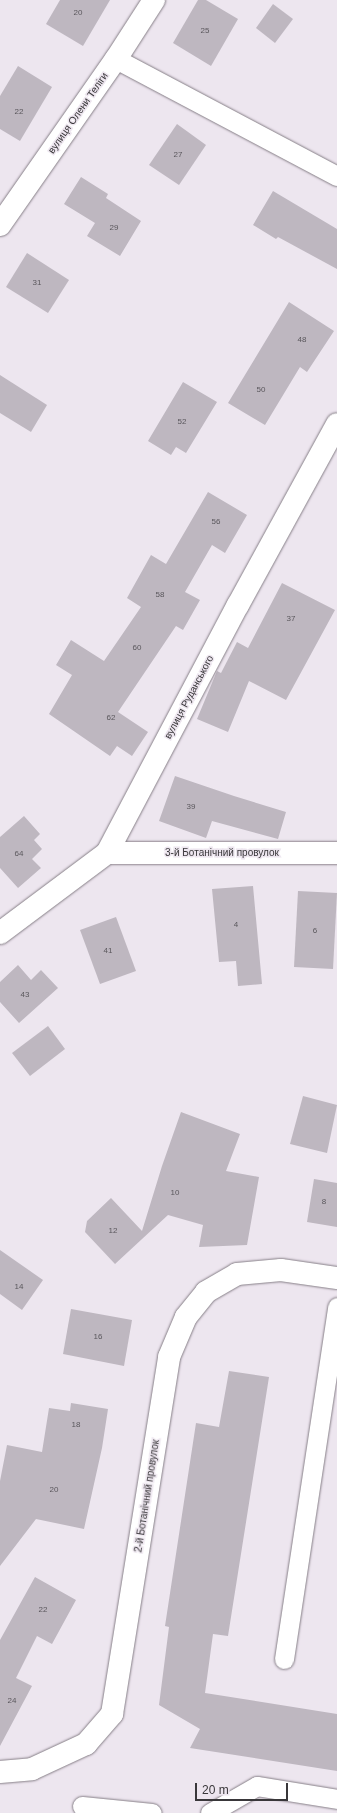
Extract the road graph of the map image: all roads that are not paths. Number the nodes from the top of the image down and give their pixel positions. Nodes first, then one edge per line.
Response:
1 (154, 0) edge
2 (116, 60) junction
3 (337, 176) edge
4 (0, 225) edge
5 (337, 424) edge
6 (337, 853) edge
7 (107, 854) junction
8 (0, 934) edge
9 (337, 1278) edge
10 (337, 1307) edge
11 (284, 1659) dead end
12 (0, 1772) edge
13 (337, 1799) edge
14 (82, 1806) dead end
15 (152, 1813) edge
16 (210, 1813) edge

1 - 2 street, вулиця Олени Теліги
2 - 3 lane
2 - 4 street, вулиця Олени Теліги
5 - 7 street, вулиця Руданського
6 - 7 street, 3-й Ботанічний провулок
7 - 8 street, вулиця Руданського
9 - 12 street, 2-й Ботанічний провулок
10 - 11 lane
13 - 16 lane
14 - 15 lane

